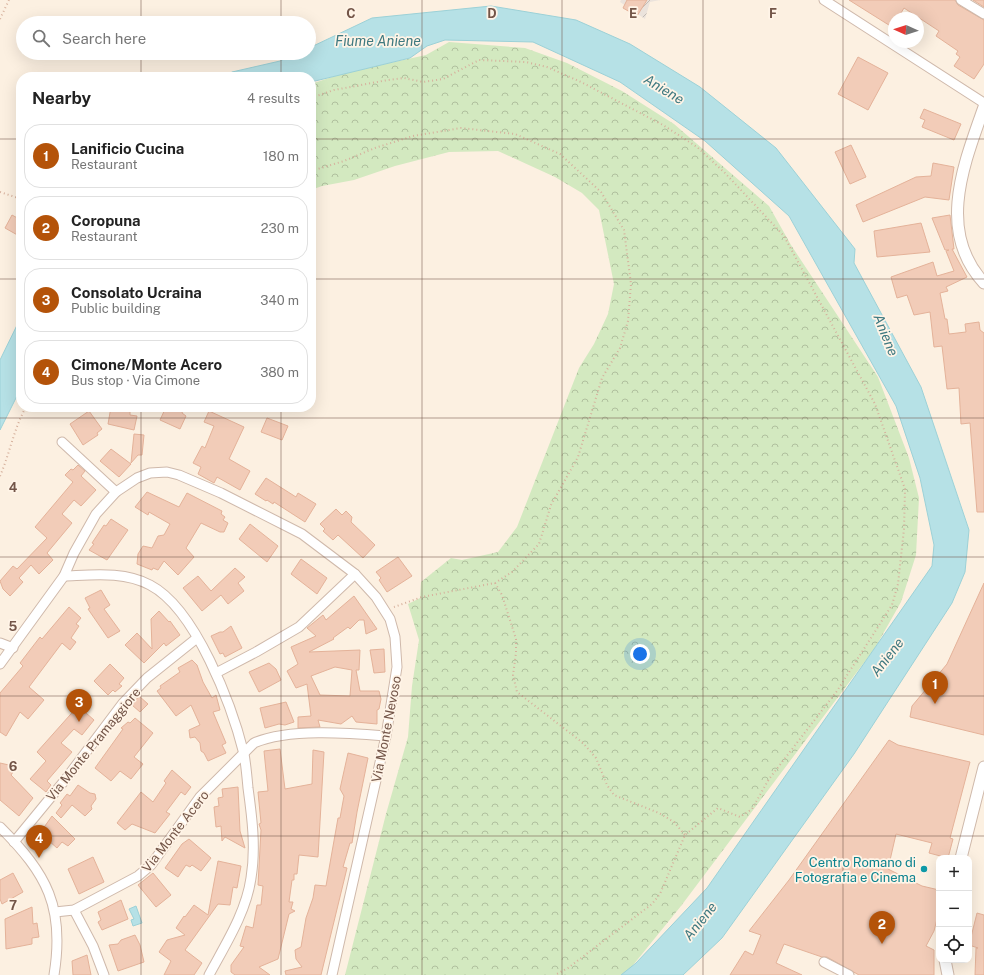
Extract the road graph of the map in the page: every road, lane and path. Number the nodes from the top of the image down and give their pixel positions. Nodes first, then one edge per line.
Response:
1 (9, 0) edge
2 (824, 0) edge
3 (961, 0) edge
4 (984, 14) edge
5 (0, 19) edge
6 (316, 96) edge
7 (984, 103) edge
8 (984, 107) edge
9 (316, 169) edge
10 (0, 192) edge
11 (16, 197) edge
12 (984, 283) edge
13 (23, 412) edge
14 (62, 442) dead end
15 (0, 476) edge
16 (116, 492) junction
17 (355, 574) junction
18 (64, 576) junction
19 (495, 583) junction
20 (386, 610) junction
21 (197, 638) junction
22 (0, 643) edge
23 (12, 648) junction
24 (0, 664) edge
25 (216, 673) junction
26 (386, 736) junction
27 (244, 755) junction
28 (984, 767) edge
29 (0, 827) edge
30 (685, 835) junction
31 (14, 842) junction
32 (962, 855) edge
33 (74, 910) junction
34 (55, 912) junction
35 (824, 962) dead end
36 (946, 963) edge
37 (54, 975) edge
38 (104, 975) edge
39 (209, 975) edge
40 (332, 975) edge
41 (555, 975) edge
42 (849, 975) edge
43 (948, 975) edge

1 - 5 path
2 - 7 street
3 - 4 street
6 - 30 path
8 - 12 street
9 - 19 path
10 - 11 path
13 - 15 path
14 - 16 street
16 - 17 street, Via Monte Nevoso
16 - 18 street, Via Monte Nevoso
17 - 20 street, Via Monte Nevoso
17 - 25 street
18 - 21 street
18 - 23 street, Via Monte Nevoso
19 - 20 path
19 - 30 path
20 - 26 street, Via Monte Nevoso
21 - 25 street
21 - 31 street, Via Monte Pramaggiore
22 - 23 street
23 - 24 street, Via Monte Nevoso
25 - 27 street
26 - 27 street, Via Monte Acero
26 - 40 street, Via Monte Nevoso
27 - 33 street, Via Monte Acero
27 - 39 street
28 - 32 street
29 - 31 street
30 - 41 path
31 - 34 street
33 - 34 street, Via Monte Acero
33 - 38 street
34 - 37 street
35 - 42 street
36 - 43 street

